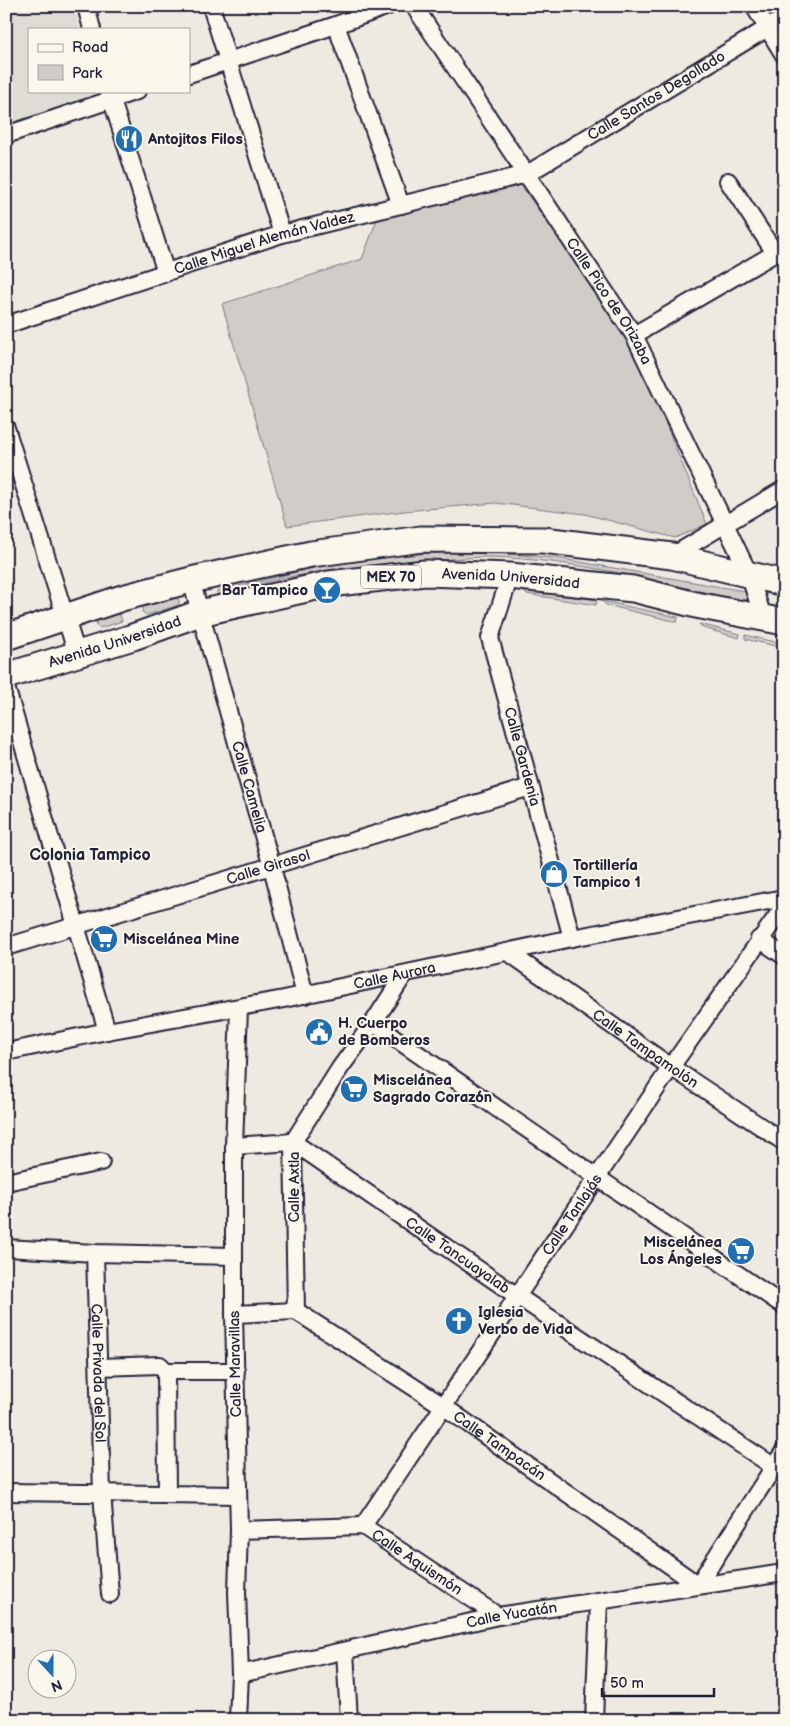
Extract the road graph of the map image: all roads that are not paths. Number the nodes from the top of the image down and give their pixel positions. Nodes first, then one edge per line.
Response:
1 (86, 6) edge
2 (211, 6) edge
3 (388, 6) edge
4 (414, 6) edge
5 (754, 6) edge
6 (784, 18) edge
7 (336, 25) junction
8 (92, 28) edge
9 (768, 28) junction
10 (784, 55) edge
11 (227, 62) junction
12 (190, 74) edge
13 (130, 92) edge
14 (110, 95) edge
15 (6, 134) edge
16 (527, 174) junction
17 (728, 181) dead end
18 (400, 205) junction
19 (282, 234) junction
20 (779, 250) edge
21 (166, 273) junction
22 (6, 325) edge
23 (634, 335) junction
24 (6, 428) edge
25 (784, 489) edge
26 (724, 525) junction
27 (672, 556) junction
28 (749, 574) junction
29 (510, 576) junction
30 (191, 580) junction
31 (784, 583) edge
32 (200, 614) junction
33 (65, 618) junction
34 (774, 619) edge
35 (6, 637) edge
36 (77, 654) junction
37 (6, 676) edge
38 (6, 687) edge
39 (530, 787) junction
40 (272, 867) junction
41 (784, 898) edge
42 (784, 906) edge
43 (75, 926) junction
44 (572, 938) junction
45 (759, 939) junction
46 (6, 947) edge
47 (508, 952) junction
48 (784, 956) edge
49 (404, 975) junction
50 (305, 994) junction
51 (239, 1008) junction
52 (373, 1023) junction
53 (107, 1031) junction
54 (6, 1052) edge
55 (672, 1067) junction
56 (293, 1142) junction
57 (784, 1142) edge
58 (234, 1146) junction
59 (101, 1162) dead end
60 (597, 1178) junction
61 (6, 1182) edge
62 (6, 1248) edge
63 (96, 1253) junction
64 (234, 1256) junction
65 (517, 1296) junction
66 (784, 1306) edge
67 (296, 1311) junction
68 (234, 1314) junction
69 (99, 1367) junction
70 (236, 1371) junction
71 (166, 1372) junction
72 (444, 1406) junction
73 (784, 1451) edge
74 (773, 1466) junction
75 (6, 1492) edge
76 (102, 1493) junction
77 (167, 1493) junction
78 (238, 1495) junction
79 (363, 1526) junction
80 (239, 1530) junction
81 (784, 1573) edge
82 (698, 1585) junction
83 (110, 1594) dead end
84 (599, 1601) junction
85 (498, 1616) junction
86 (345, 1651) junction
87 (240, 1674) junction
88 (238, 1720) edge
89 (349, 1720) edge
90 (594, 1720) edge

1 - 8 street
2 - 11 street
3 - 7 street
4 - 16 street, Calle Pico de Orizaba
5 - 9 street
6 - 9 street, Calle Santos Degollado
7 - 11 street
7 - 18 street
9 - 10 street
9 - 16 street, Calle Santos Degollado
11 - 12 street
11 - 19 street
13 - 14 street
14 - 15 street
14 - 21 street
16 - 18 street, Calle Miguel Alemán Valdez
16 - 23 street, Calle Pico de Orizaba
17 - 20 street
18 - 19 street, Calle Miguel Alemán Valdez
19 - 21 street, Calle Miguel Alemán Valdez
20 - 23 street
21 - 22 street, Calle Miguel Alemán Valdez
23 - 26 street, Calle Pico de Orizaba
24 - 33 street
25 - 26 street
26 - 27 street
26 - 28 street, Calle Pico de Orizaba
27 - 28 main road, MEX 70
27 - 30 main road, MEX 70
28 - 31 main road, MEX 70
28 - 34 street, Calle Pico de Orizaba
29 - 32 main road, Avenida Universidad / MEX 70
29 - 34 main road, Avenida Universidad / MEX 70
29 - 39 street, Calle Gardenia
30 - 32 street, Calle Camelia
30 - 33 main road, MEX 70
32 - 36 main road, Avenida Universidad / MEX 70
32 - 40 street, Calle Camelia
33 - 35 main road, MEX 70
33 - 36 street
36 - 37 main road, Avenida Universidad / MEX 70
38 - 43 street
39 - 40 street, Calle Girasol
39 - 44 street, Calle Gardenia
40 - 43 street, Calle Girasol
40 - 50 street, Calle Camelia
41 - 44 street, Calle Aurora
42 - 45 street, Calle Tanlajás
43 - 46 street, Calle Girasol
43 - 53 street
44 - 47 street, Calle Aurora
45 - 48 street
45 - 55 street, Calle Tanlajás
47 - 49 street, Calle Aurora
47 - 55 street, Calle Tampamolón
49 - 50 street, Calle Aurora
49 - 52 street, Calle Axtla
50 - 51 street, Calle Aurora
51 - 53 street, Calle Aurora
51 - 58 street, Calle Maravillas
52 - 56 street, Calle Axtla
52 - 60 street
53 - 54 street, Calle Aurora
55 - 57 street, Calle Tampamolón
55 - 60 street, Calle Tanlajás
56 - 58 street
56 - 65 street, Calle Tancuayalab
56 - 67 street, Calle Axtla
58 - 64 street, Calle Maravillas
59 - 61 street
60 - 65 street, Calle Tanlajás
60 - 66 street
62 - 63 street
63 - 64 street
63 - 69 street, Calle Privada del Sol
64 - 68 street, Calle Maravillas
65 - 72 street, Calle Tanlajás
65 - 74 street, Calle Tancuayalab
67 - 68 street
67 - 72 street, Calle Tampacán
68 - 70 street, Calle Maravillas
69 - 71 street
69 - 76 street, Calle Privada del Sol
70 - 71 street
70 - 78 street, Calle Maravillas
71 - 77 street
72 - 79 street, Calle Tanlajás
72 - 82 street, Calle Tampacán
73 - 74 street
74 - 82 street
75 - 76 street
76 - 77 street
76 - 83 street, Calle Privada del Sol
77 - 78 street
78 - 80 street, Calle Maravillas
79 - 80 street, Calle Aquismón
79 - 85 street, Calle Aquismón
80 - 87 street, Calle Maravillas
81 - 82 street, Calle Yucatán
82 - 84 street, Calle Yucatán
84 - 85 street, Calle Yucatán
84 - 90 street
85 - 86 street, Calle Yucatán
86 - 87 street, Calle Yucatán
86 - 89 street
87 - 88 street, Calle Maravillas

